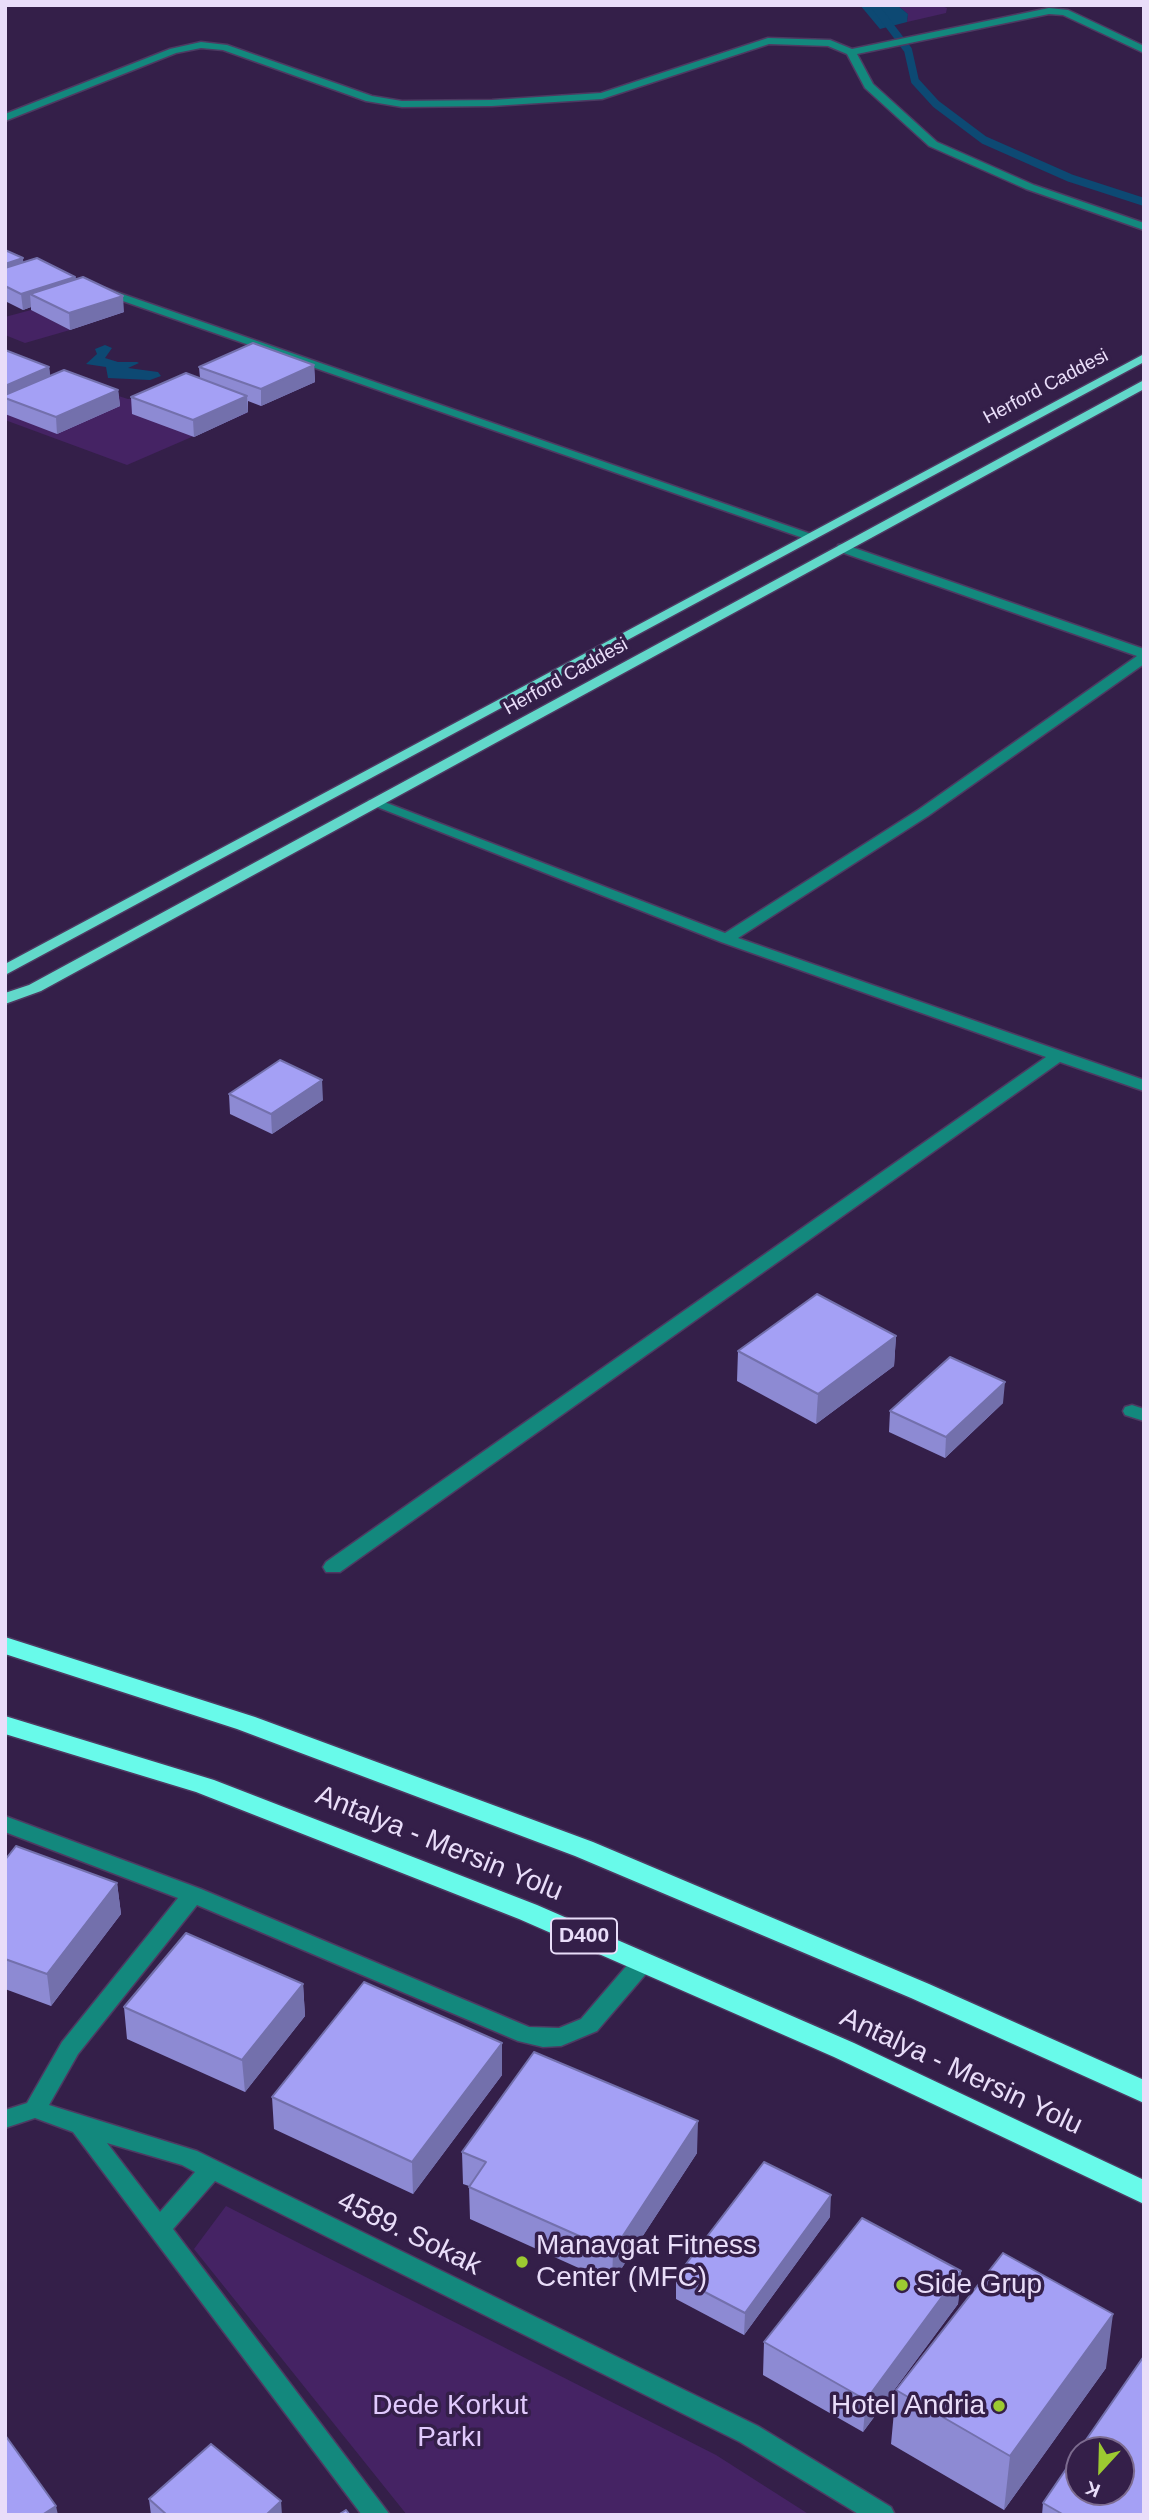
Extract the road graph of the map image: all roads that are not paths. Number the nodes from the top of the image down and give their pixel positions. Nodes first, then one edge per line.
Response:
1 (1051, 8) edge
2 (1144, 50) edge
3 (851, 52) junction
4 (5, 117) edge
5 (1144, 227) edge
6 (85, 284) edge
7 (1144, 356) edge
8 (1144, 384) edge
9 (811, 536) junction
10 (843, 548) junction
11 (1144, 656) edge
12 (374, 803) junction
13 (726, 939) junction
14 (5, 970) edge
15 (5, 999) edge
16 (1057, 1056) junction
17 (1144, 1086) edge
18 (333, 1567) dead end
19 (5, 1645) edge
20 (5, 1725) edge
21 (5, 1824) edge
22 (193, 1895) junction
23 (643, 1962) junction
24 (1144, 2092) edge
25 (35, 2109) junction
26 (5, 2119) edge
27 (81, 2126) junction
28 (211, 2170) junction
29 (1144, 2193) edge
30 (159, 2229) junction
31 (377, 2515) edge
32 (883, 2515) edge

1 - 2 street
1 - 3 street
3 - 4 street
3 - 5 street
6 - 9 street
7 - 9 main road, Herford Caddesi
8 - 10 main road, Herford Caddesi
9 - 14 main road, Herford Caddesi
10 - 11 street
10 - 12 main road, Herford Caddesi
11 - 13 street
12 - 13 street
12 - 15 main road, Herford Caddesi
13 - 16 street
16 - 17 street
16 - 18 street
19 - 24 highway, Antalya - Mersin Yolu
20 - 23 highway, Antalya - Mersin Yolu / D400
21 - 22 street
22 - 23 street
22 - 25 street
23 - 29 highway, Antalya - Mersin Yolu / D400
25 - 26 street
25 - 27 street, 4589. Sokak
27 - 28 street, 4589. Sokak
27 - 30 street
28 - 30 street
28 - 32 street, 4589. Sokak
30 - 31 street

